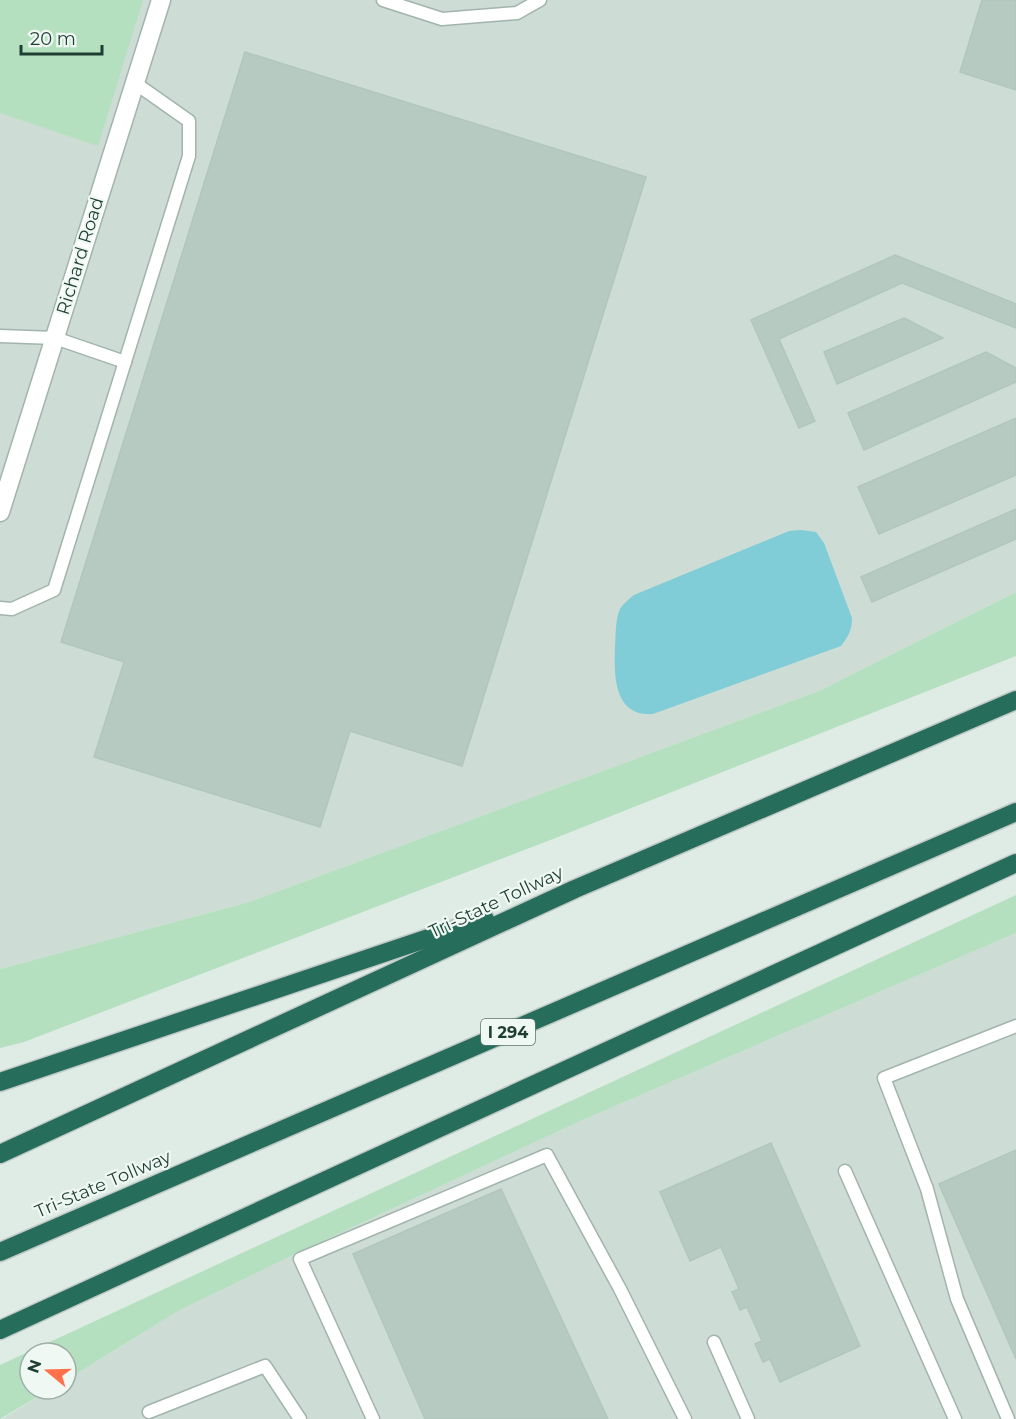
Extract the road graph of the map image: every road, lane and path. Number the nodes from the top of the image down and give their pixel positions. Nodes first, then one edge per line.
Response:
1 (160, 0) edge
2 (383, 0) edge
3 (540, 0) edge
4 (135, 83) junction
5 (0, 336) edge
6 (55, 338) junction
7 (125, 362) junction
8 (3, 494) edge
9 (0, 512) edge
10 (0, 608) edge
11 (1016, 700) edge
12 (1016, 812) edge
13 (1016, 864) edge
14 (575, 889) junction
15 (1016, 1026) edge
16 (0, 1082) edge
17 (0, 1154) edge
18 (845, 1171) dead end
19 (0, 1251) edge
20 (0, 1330) edge
21 (714, 1342) dead end
22 (149, 1412) dead end
23 (300, 1419) edge
24 (373, 1419) edge
25 (685, 1419) edge
26 (748, 1419) edge
27 (955, 1419) edge
28 (1008, 1419) edge

1 - 4 street, Richard Road
2 - 3 lane
4 - 6 street, Richard Road
4 - 7 lane
5 - 6 lane
6 - 7 lane
6 - 8 street, Richard Road
7 - 10 lane
8 - 9 street, Richard Road
11 - 14 highway, Tri-State Tollway
12 - 19 highway, Tri-State Tollway / I 294
13 - 20 highway
14 - 16 highway
14 - 17 highway, Tri-State Tollway
15 - 28 lane
18 - 27 lane
21 - 26 lane
22 - 23 lane
24 - 25 lane

